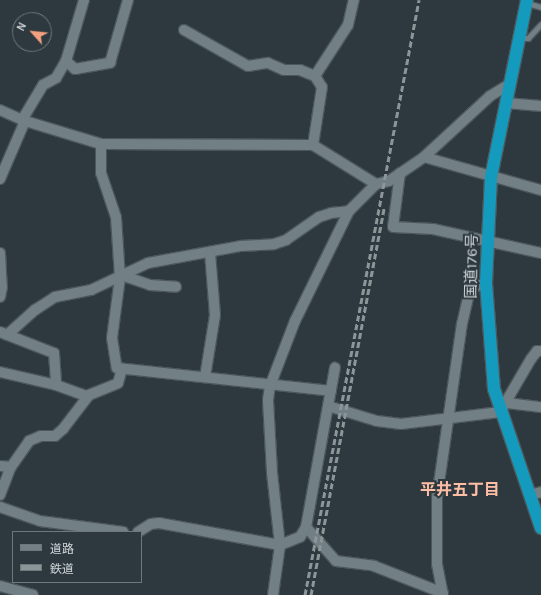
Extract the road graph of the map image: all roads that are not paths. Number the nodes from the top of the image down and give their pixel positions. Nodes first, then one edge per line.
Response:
1 (84, 0) edge
2 (128, 0) edge
3 (354, 0) edge
4 (526, 1) edge
5 (541, 7) edge
6 (541, 24) edge
7 (184, 30) dead end
8 (519, 38) junction
9 (66, 61) junction
10 (315, 76) junction
11 (510, 84) junction
12 (506, 103) junction
13 (541, 106) edge
14 (0, 110) edge
15 (24, 121) junction
16 (101, 144) junction
17 (313, 145) junction
18 (424, 157) junction
19 (400, 173) junction
20 (491, 177) junction
21 (0, 179) edge
22 (376, 184) junction
23 (541, 190) edge
24 (349, 211) junction
25 (488, 243) junction
26 (0, 253) edge
27 (210, 253) junction
28 (541, 253) edge
29 (122, 277) junction
30 (486, 283) junction
31 (176, 287) dead end
32 (0, 297) edge
33 (4, 334) edge
34 (540, 350) edge
35 (122, 368) junction
36 (335, 368) dead end
37 (0, 372) edge
38 (205, 377) junction
39 (56, 385) junction
40 (270, 386) junction
41 (331, 392) junction
42 (87, 396) junction
43 (328, 406) junction
44 (541, 407) edge
45 (504, 408) junction
46 (450, 419) junction
47 (0, 466) edge
48 (11, 467) junction
49 (535, 494) edge
50 (0, 495) edge
51 (0, 507) edge
52 (306, 527) junction
53 (541, 528) edge
54 (115, 531) edge
55 (140, 531) edge
56 (280, 545) junction
57 (0, 586) edge
58 (443, 594) edge
59 (33, 595) edge
60 (273, 595) edge

1 - 9 street
2 - 9 street
3 - 10 street
4 - 5 lane
4 - 8 highway, 国道176号
6 - 8 lane
7 - 10 street
8 - 11 highway, 国道176号
9 - 15 street
10 - 17 street
11 - 12 highway, 国道176号
11 - 18 street
12 - 13 street
12 - 20 highway, 国道176号
14 - 15 street
15 - 16 street
15 - 21 street
16 - 17 street
16 - 29 street
17 - 22 street
18 - 19 street
18 - 20 street
19 - 22 street
19 - 25 street
20 - 23 street
20 - 25 highway, 国道176号
22 - 24 street
24 - 27 street
24 - 40 street
25 - 28 street
25 - 30 highway, 国道176号
26 - 32 street
27 - 29 street
27 - 38 street
29 - 31 street
29 - 33 street
29 - 35 street
30 - 45 highway, 国道176号
30 - 46 street
33 - 39 street
34 - 45 street
35 - 38 street
35 - 42 street
36 - 41 street
37 - 39 street
38 - 40 street
39 - 42 street
40 - 41 street
40 - 56 street
41 - 43 street
42 - 48 street
43 - 46 street
43 - 52 street
44 - 45 street
45 - 46 street
45 - 49 highway, 国道176号
46 - 58 street
47 - 48 street
48 - 50 street
49 - 53 highway, 国道176号
51 - 54 street
52 - 56 street
52 - 58 street
55 - 56 street
56 - 60 street
57 - 59 street

